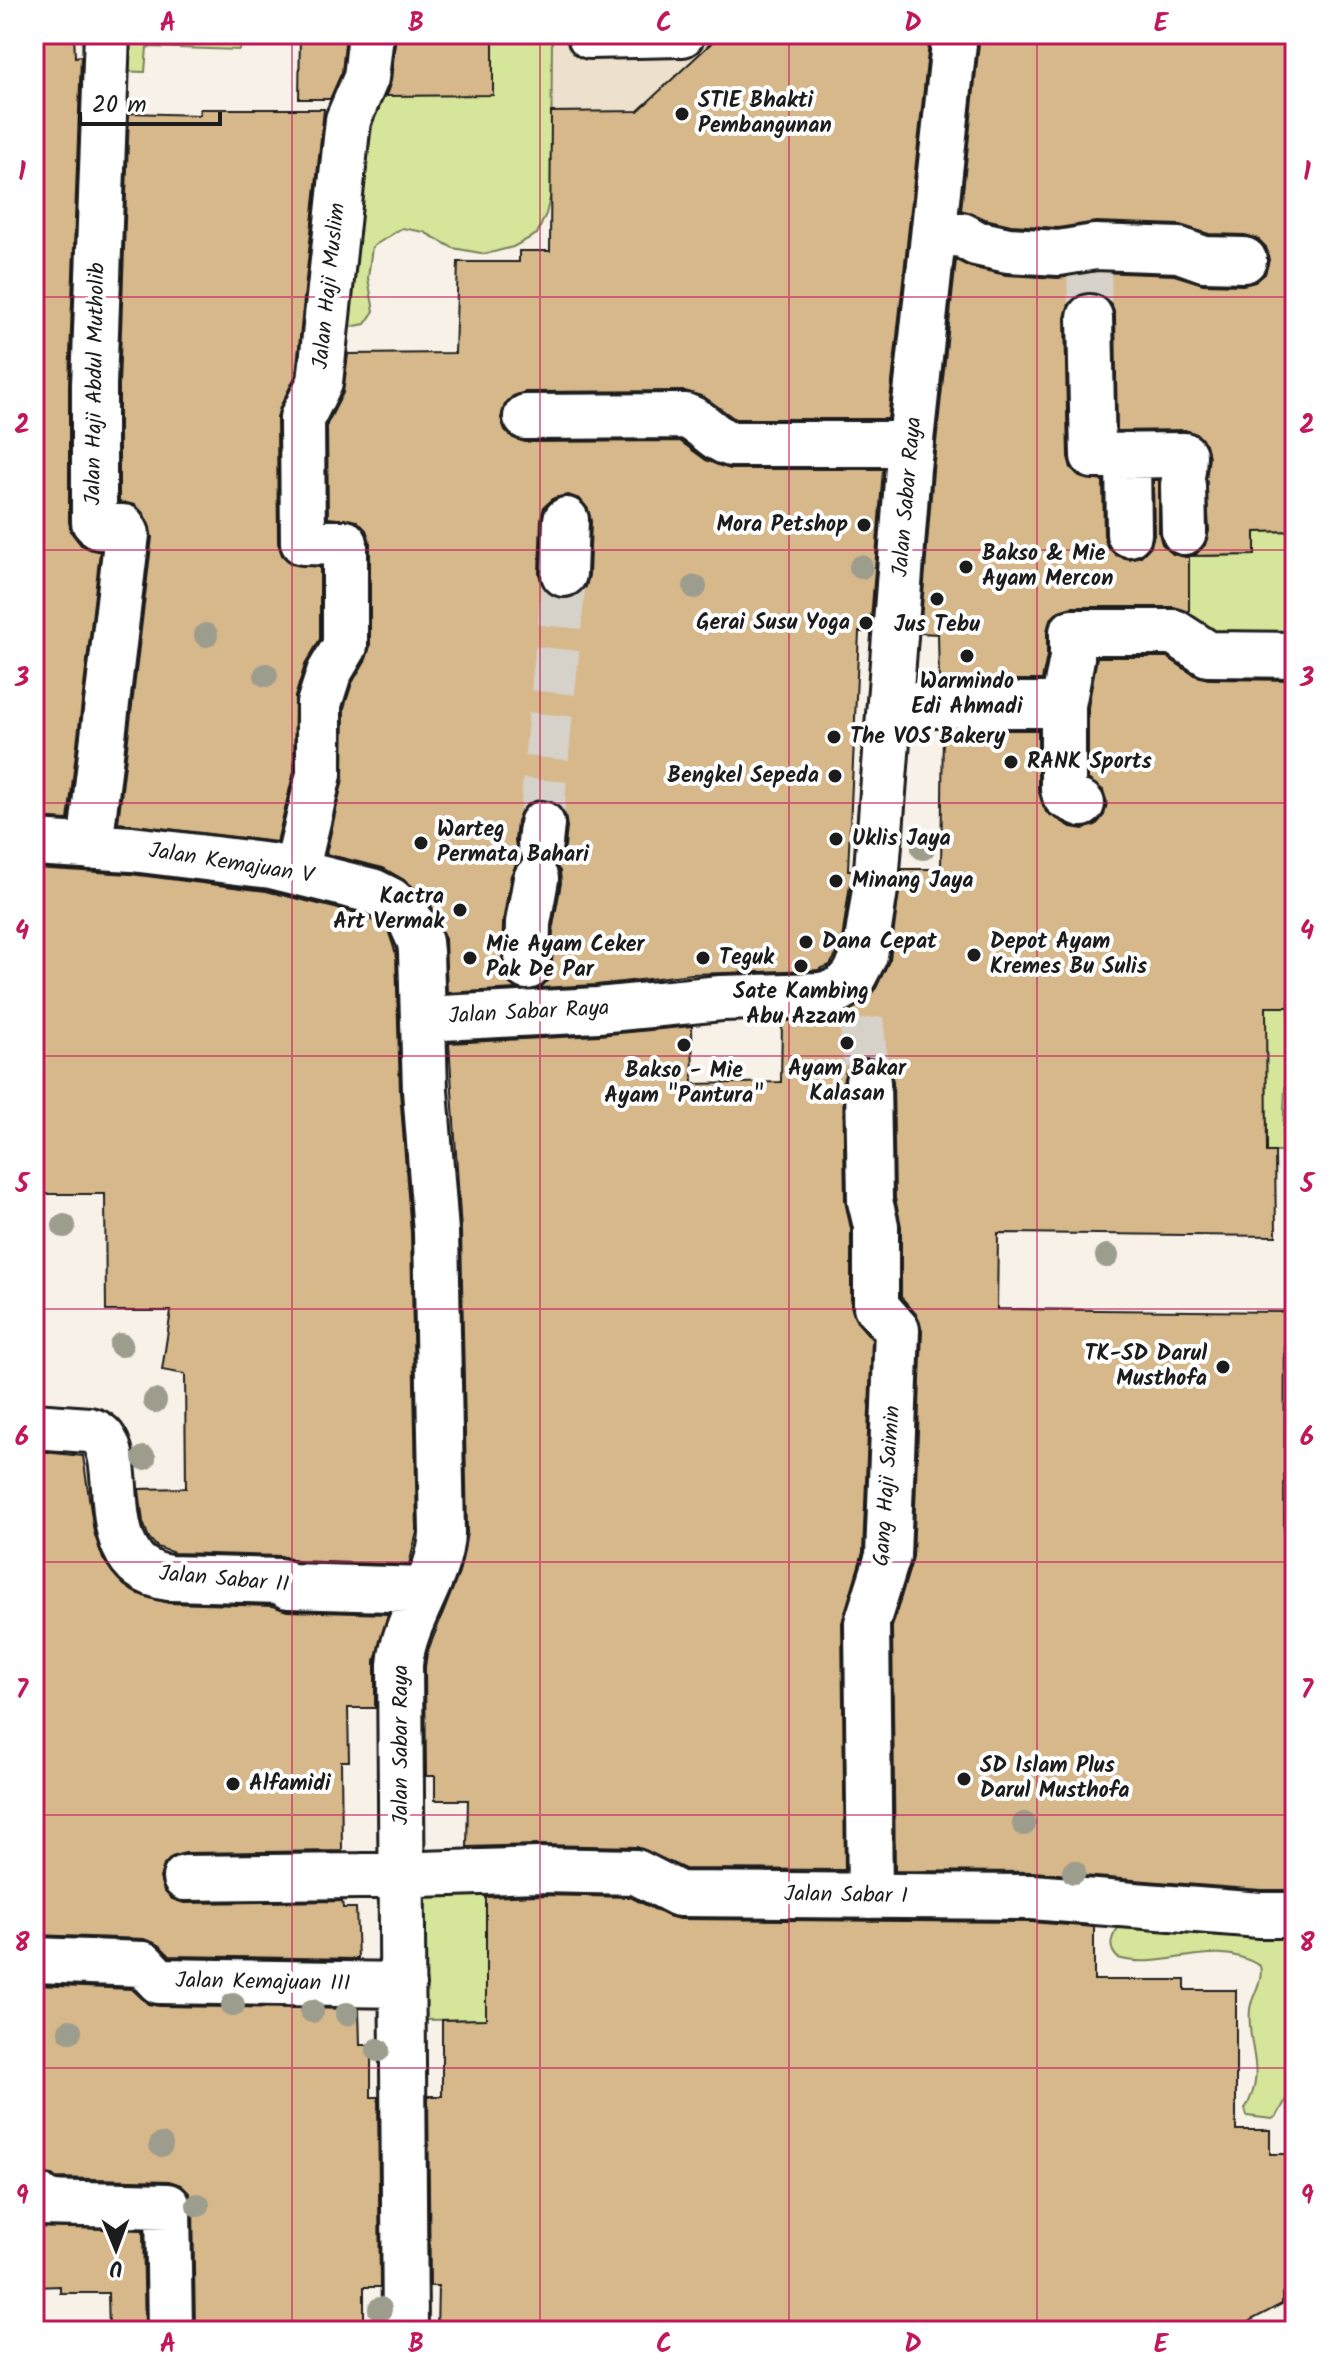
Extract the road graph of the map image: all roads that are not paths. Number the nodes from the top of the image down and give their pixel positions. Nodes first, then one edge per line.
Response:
1 (107, 34) edge
2 (371, 34) edge
3 (682, 34) edge
4 (955, 34) edge
5 (590, 36) dead end
6 (934, 232) junction
7 (1244, 260) dead end
8 (1090, 317) tunnel mouth
9 (526, 417) dead end
10 (911, 444) junction
11 (1128, 455) junction
12 (566, 520) dead end
13 (1184, 532) dead end
14 (1129, 534) dead end
15 (564, 574) tunnel mouth
16 (1295, 655) edge
17 (890, 705) junction
18 (1063, 705) junction
19 (1082, 804) dead end
20 (34, 843) edge
21 (90, 847) junction
22 (540, 849) tunnel mouth
23 (296, 872) junction
24 (854, 976) junction
25 (526, 990) junction
26 (423, 1019) junction
27 (861, 1019) tunnel mouth
28 (868, 1082) tunnel mouth
29 (34, 1426) edge
30 (425, 1590) junction
31 (401, 1874) junction
32 (185, 1878) dead end
33 (870, 1896) junction
34 (1295, 1915) edge
35 (34, 1960) edge
36 (403, 1985) junction
37 (34, 2197) edge
38 (170, 2331) edge
39 (405, 2331) edge

1 - 21 street, Jalan Haji Abdul Mutholib
2 - 23 street, Jalan Haji Muslim
3 - 5 street
4 - 6 street, Jalan Sabar Raya
6 - 7 street
6 - 10 street, Jalan Sabar Raya
8 - 11 street
9 - 10 street
10 - 17 street, Jalan Sabar Raya
11 - 13 street
11 - 14 street
12 - 15 street
16 - 18 street
17 - 18 street
17 - 24 street, Jalan Sabar Raya
18 - 19 street
20 - 21 street, Jalan Kemajuan V
21 - 23 street, Jalan Kemajuan V
22 - 25 street
23 - 26 street, Jalan Kemajuan V
24 - 25 street, Jalan Sabar Raya
24 - 27 street
25 - 26 street, Jalan Sabar Raya
26 - 30 street, Jalan Sabar Raya
28 - 33 street, Gang Haji Saimin
29 - 30 street, Jalan Sabar II
30 - 31 street, Jalan Sabar Raya
31 - 32 street, Jalan Sabar I
31 - 33 street, Jalan Sabar I
31 - 36 street, Jalan Sabar Raya
33 - 34 street, Jalan Sabar I
35 - 36 street, Jalan Kemajuan III
36 - 39 street, Jalan Sabar Raya
37 - 38 street

